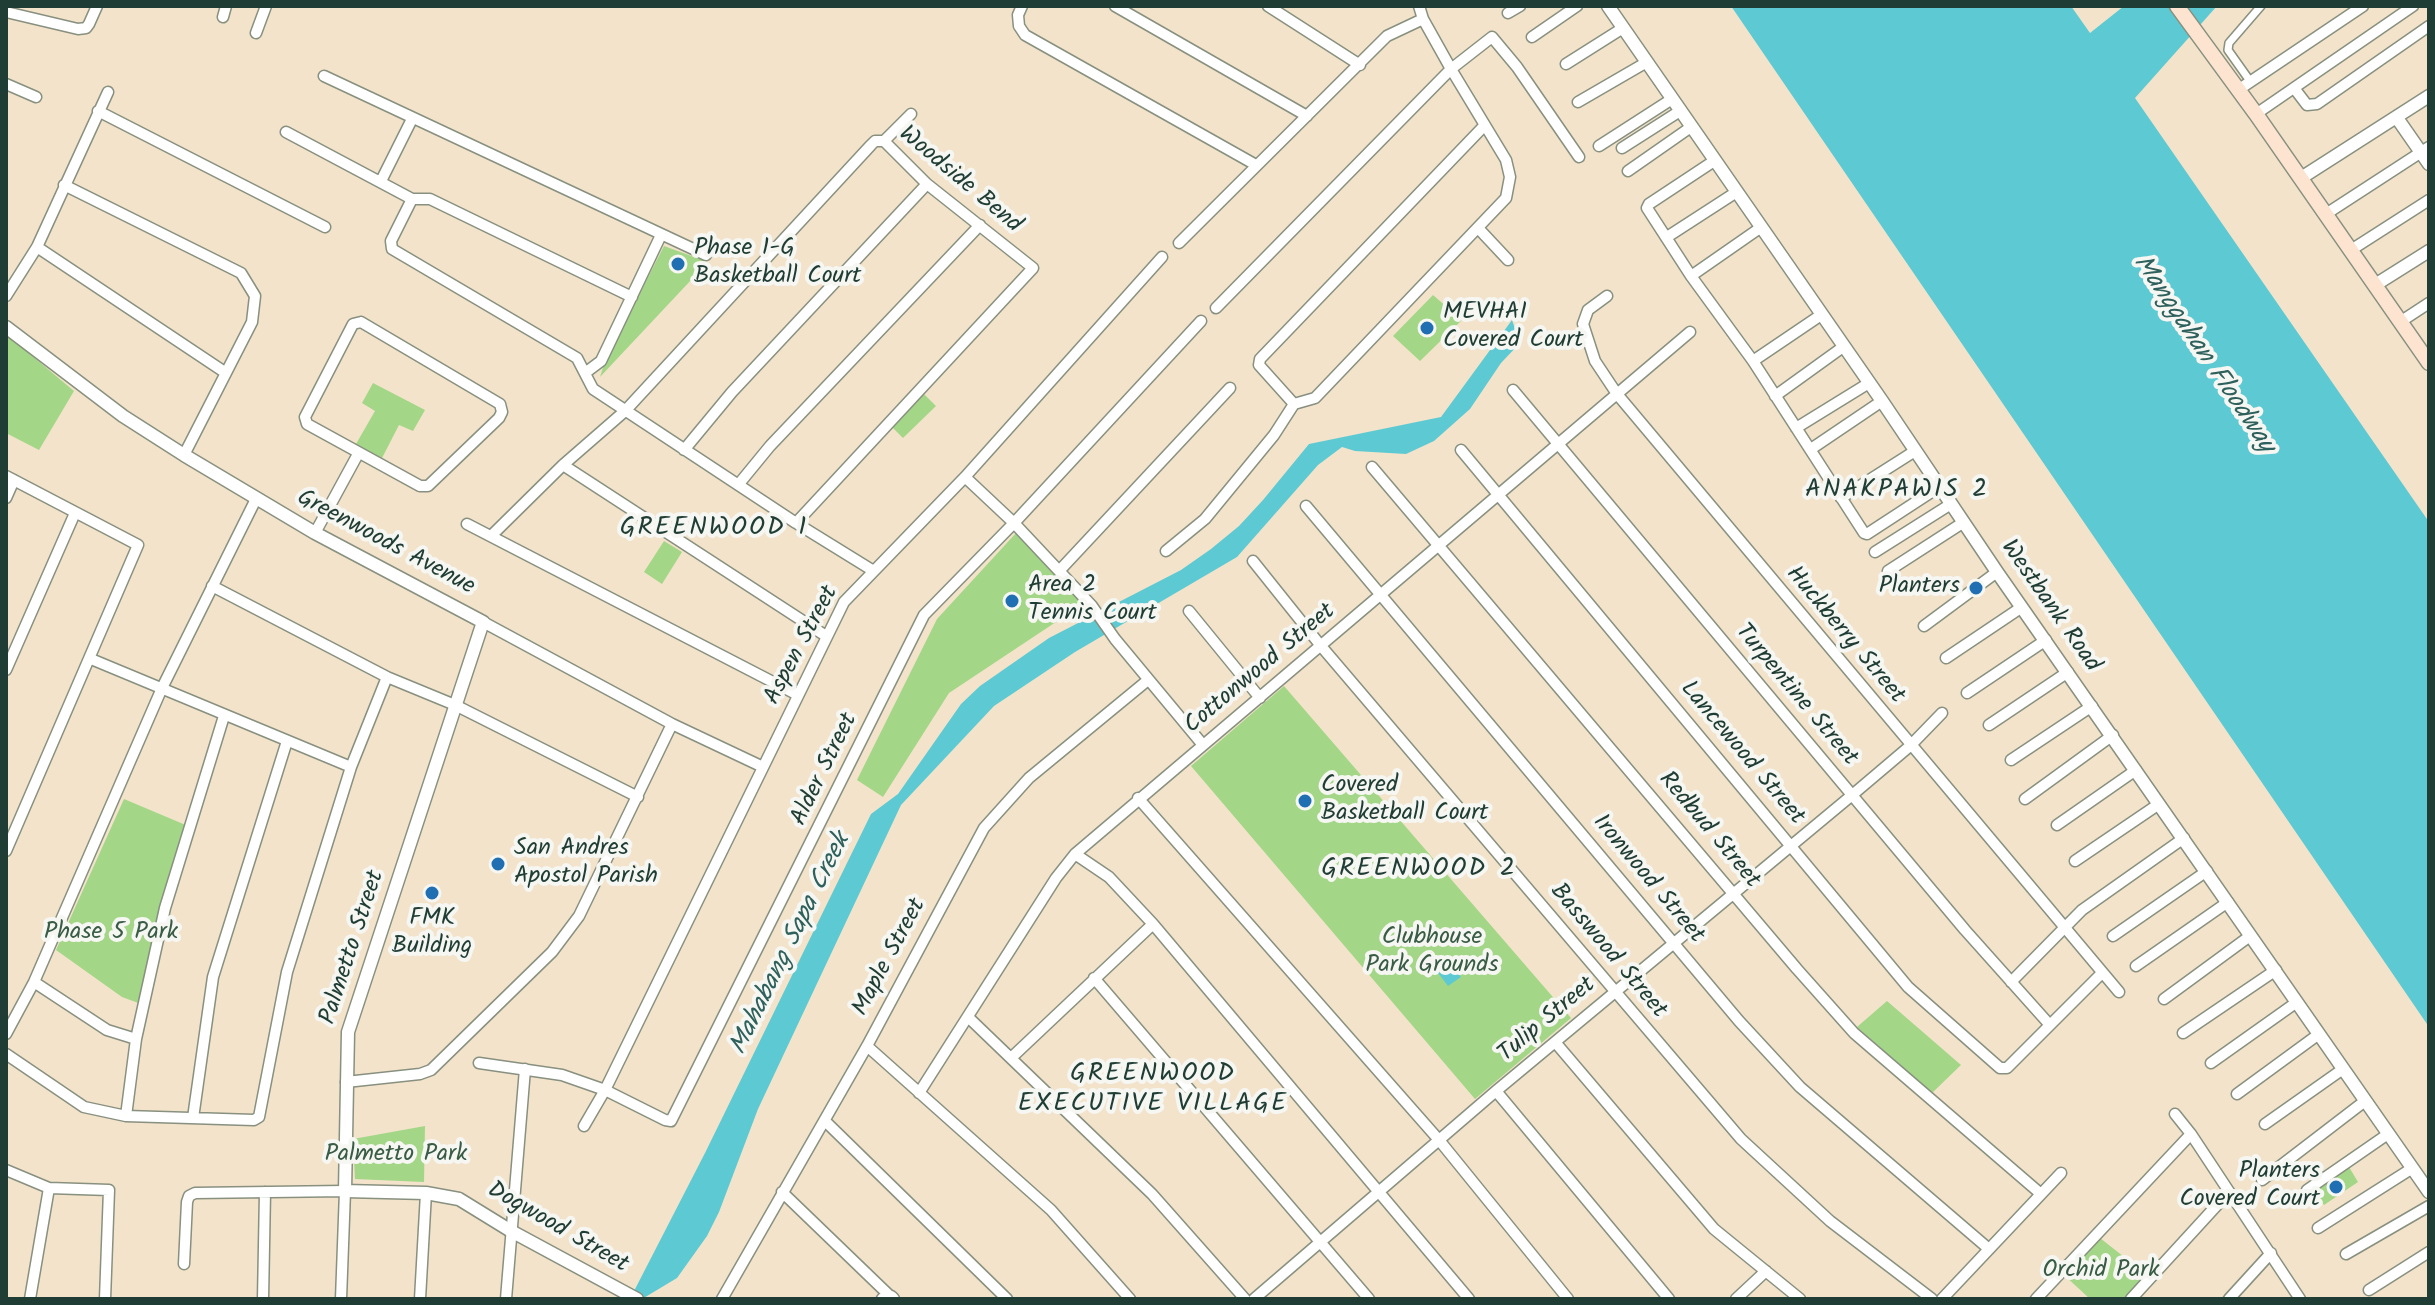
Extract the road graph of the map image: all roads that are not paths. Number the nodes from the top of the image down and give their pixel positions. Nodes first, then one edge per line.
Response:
1 (97, 6) edge
2 (266, 6) edge
3 (1022, 6) edge
4 (1115, 6) edge
5 (1268, 6) edge
6 (1419, 6) edge
7 (1520, 6) edge
8 (1577, 6) edge
9 (1608, 6) edge
10 (2177, 6) edge
11 (2261, 6) edge
12 (2363, 6) edge
13 (2413, 6) edge
14 (6, 12) edge
15 (1508, 13) dead end
16 (1423, 19) junction
17 (2429, 26) edge
18 (1623, 28) junction
19 (256, 33) dead end
20 (1532, 37) dead end
21 (1647, 62) junction
22 (1566, 64) dead end
23 (1360, 65) junction
24 (1451, 69) junction
25 (324, 76) dead end
26 (6, 84) edge
27 (2244, 85) junction
28 (2294, 88) junction
29 (108, 92) dead end
30 (2429, 96) edge
31 (36, 97) dead end
32 (1672, 99) junction
33 (1578, 102) dead end
34 (98, 111) junction
35 (1680, 111) junction
36 (911, 114) dead end
37 (2256, 114) junction
38 (1307, 116) junction
39 (2397, 118) junction
40 (412, 119) junction
41 (1484, 126) junction
42 (1691, 127) junction
43 (286, 132) dead end
44 (884, 141) junction
45 (1599, 146) dead end
46 (1622, 148) dead end
47 (2425, 150) edge
48 (1579, 157) dead end
49 (1714, 161) junction
50 (2429, 164) edge
51 (1256, 165) junction
52 (1628, 171) dead end
53 (2301, 178) junction
54 (381, 181) junction
55 (927, 184) junction
56 (64, 185) junction
57 (1735, 193) junction
58 (412, 199) junction
59 (2429, 200) edge
60 (2326, 214) junction
61 (980, 225) junction
62 (325, 227) dead end
63 (1478, 228) junction
64 (1760, 228) junction
65 (661, 235) junction
66 (1667, 237) junction
67 (1179, 243) dead end
68 (37, 247) junction
69 (2351, 250) junction
70 (2429, 251) edge
71 (706, 255) dead end
72 (1162, 257) dead end
73 (1508, 260) dead end
74 (1691, 276) junction
75 (2375, 285) junction
76 (6, 296) edge
77 (1607, 296) dead end
78 (632, 297) junction
79 (2429, 303) edge
80 (1216, 308) dead end
81 (1821, 315) junction
82 (1201, 321) dead end
83 (2400, 322) junction
84 (6, 327) edge
85 (1690, 332) dead end
86 (1843, 347) junction
87 (2428, 358) edge
88 (1753, 361) junction
89 (226, 373) junction
90 (585, 373) junction
91 (1869, 383) junction
92 (1230, 388) dead end
93 (1513, 390) dead end
94 (1617, 394) junction
95 (1775, 396) junction
96 (1882, 401) junction
97 (1294, 404) junction
98 (625, 411) junction
99 (1796, 428) junction
100 (1557, 445) junction
101 (1811, 449) junction
102 (684, 450) junction
103 (1461, 450) dead end
104 (1915, 451) junction
105 (358, 454) junction
106 (184, 455) junction
107 (563, 465) junction
108 (1372, 467) dead end
109 (965, 477) junction
110 (10, 478) edge
111 (738, 485) junction
112 (1939, 487) junction
113 (1498, 494) junction
114 (6, 498) edge
115 (1841, 498) junction
116 (256, 499) junction
117 (1951, 504) junction
118 (1306, 506) dead end
119 (75, 513) junction
120 (1964, 522) junction
121 (796, 523) junction
122 (1014, 523) junction
123 (467, 524) dead end
124 (315, 533) junction
125 (491, 536) junction
126 (1439, 544) junction
127 (1166, 551) dead end
128 (1875, 552) dead end
129 (1253, 561) dead end
130 (872, 570) junction
131 (1060, 570) junction
132 (1888, 571) dead end
133 (1997, 572) junction
134 (212, 586) junction
135 (1380, 594) junction
136 (2022, 607) junction
137 (1189, 611) dead end
138 (483, 622) junction
139 (1924, 626) dead end
140 (826, 636) junction
141 (2046, 640) junction
142 (1321, 646) junction
143 (1946, 658) dead end
144 (91, 659) junction
145 (6, 670) edge
146 (2068, 672) junction
147 (387, 677) junction
148 (1148, 680) junction
149 (162, 688) junction
150 (1967, 693) dead end
151 (798, 695) junction
152 (1260, 698) junction
153 (455, 705) junction
154 (2092, 706) junction
155 (1942, 713) dead end
156 (224, 716) junction
157 (672, 724) junction
158 (1989, 725) dead end
159 (2113, 735) junction
160 (287, 741) junction
161 (1203, 745) junction
162 (1910, 746) junction
163 (2011, 760) dead end
164 (351, 767) junction
165 (763, 767) junction
166 (2136, 770) junction
167 (1851, 796) junction
168 (638, 797) junction
169 (1138, 798) junction
170 (2025, 799) dead end
171 (2159, 804) junction
172 (2057, 825) dead end
173 (2184, 838) junction
174 (1790, 845) junction
175 (6, 851) edge
176 (1075, 854) junction
177 (2075, 861) dead end
178 (2207, 871) junction
179 (1734, 892) junction
180 (2228, 902) junction
181 (1153, 924) junction
182 (2064, 929) junction
183 (2113, 936) dead end
184 (2250, 936) junction
185 (1673, 943) junction
186 (2136, 966) dead end
187 (2276, 970) junction
188 (2102, 973) junction
189 (1094, 978) junction
190 (34, 982) junction
191 (2011, 982) junction
192 (1614, 992) junction
193 (2119, 992) dead end
194 (2164, 999) dead end
195 (2297, 1002) junction
196 (968, 1017) junction
197 (2049, 1024) junction
198 (2183, 1033) dead end
199 (6, 1034) edge
200 (2319, 1034) junction
201 (136, 1039) junction
202 (1555, 1042) junction
203 (867, 1046) junction
204 (6, 1054) edge
205 (1011, 1058) junction
206 (479, 1063) dead end
207 (2211, 1063) dead end
208 (525, 1069) junction
209 (2343, 1069) junction
210 (346, 1082) junction
211 (605, 1090) junction
212 (1496, 1091) junction
213 (919, 1093) junction
214 (2237, 1094) dead end
215 (2365, 1101) junction
216 (2175, 1114) dead end
217 (126, 1116) junction
218 (193, 1118) junction
219 (825, 1121) junction
220 (2265, 1124) dead end
221 (584, 1126) dead end
222 (2191, 1134) junction
223 (2388, 1134) junction
224 (1439, 1140) junction
225 (2411, 1169) junction
226 (6, 1170) edge
227 (2061, 1173) dead end
228 (2262, 1180) dead end
229 (49, 1188) junction
230 (2307, 1190) dead end
231 (345, 1191) junction
232 (265, 1192) junction
233 (782, 1192) junction
234 (1380, 1192) junction
235 (2229, 1192) junction
236 (2429, 1192) edge
237 (426, 1193) junction
238 (2041, 1194) junction
239 (2429, 1206) edge
240 (2318, 1228) dead end
241 (511, 1231) junction
242 (1321, 1242) junction
243 (1989, 1249) junction
244 (2429, 1252) edge
245 (2271, 1253) junction
246 (2346, 1254) dead end
247 (184, 1264) dead end
248 (1766, 1271) junction
249 (2369, 1290) dead end
250 (632, 1297) edge
251 (889, 1298) edge
252 (30, 1299) edge
253 (105, 1299) edge
254 (263, 1299) edge
255 (341, 1299) edge
256 (420, 1299) edge
257 (506, 1299) edge
258 (722, 1299) edge
259 (1007, 1299) edge
260 (1130, 1299) edge
261 (1245, 1299) edge
262 (1254, 1299) edge
263 (1369, 1299) edge
264 (1469, 1299) edge
265 (1568, 1299) edge
266 (1669, 1299) edge
267 (1736, 1299) edge
268 (1800, 1299) edge
269 (1932, 1299) edge
270 (1942, 1299) edge
271 (2036, 1299) edge
272 (2131, 1299) edge
273 (2229, 1299) edge
274 (2300, 1299) edge

1 - 14 street
2 - 19 street
3 - 51 street
4 - 38 street
5 - 23 street
6 - 16 street
7 - 15 street
8 - 20 street
9 - 18 street, Westbank Road
10 - 27 main road
11 - 27 street
12 - 27 street
13 - 28 street
16 - 23 street
16 - 24 street
17 - 28 street
18 - 21 street, Westbank Road
18 - 22 street
21 - 32 street, Westbank Road
21 - 33 street
23 - 38 street
24 - 41 street
24 - 48 street
24 - 80 street
25 - 40 street
26 - 31 street
27 - 37 main road
28 - 37 street
29 - 34 street
30 - 39 street
32 - 35 street, Westbank Road
32 - 45 street
34 - 56 street
34 - 62 street
35 - 42 street, Westbank Road
35 - 46 street
36 - 44 street
37 - 53 main road
38 - 51 street
39 - 47 street
39 - 53 street
40 - 54 street
40 - 65 street
41 - 63 street
41 - 97 street
42 - 49 street, Westbank Road
42 - 52 street
43 - 54 street
44 - 55 street, Woodside Bend
44 - 98 street, Woodside Bend
47 - 50 street
47 - 60 street
49 - 57 street, Westbank Road
49 - 66 street
51 - 67 street
53 - 60 main road
54 - 58 street
55 - 61 street, Woodside Bend
55 - 102 street
56 - 68 street
56 - 89 street
57 - 64 street, Westbank Road
57 - 66 street
58 - 78 street
58 - 90 street
59 - 69 street
60 - 69 main road
61 - 111 street
61 - 121 street, Woodside Bend
63 - 73 street
63 - 97 street
64 - 74 street
64 - 81 street, Westbank Road
65 - 71 street
65 - 78 street
66 - 74 street
68 - 76 street
68 - 89 street
69 - 75 main road
70 - 75 street
72 - 109 street, Aspen Street
74 - 88 street
75 - 83 main road
77 - 94 street, Huckberry Street
78 - 90 street
79 - 83 street
81 - 86 street, Westbank Road
81 - 88 street
82 - 122 street, Alder Street
83 - 87 main road
84 - 106 street, Greenwoods Avenue
85 - 94 street, Cottonwood Street
86 - 91 street, Westbank Road
86 - 95 street
88 - 95 street
89 - 106 street
90 - 98 street
91 - 96 street, Westbank Road
91 - 99 street
92 - 131 street
93 - 100 street, Turpentine Street
94 - 100 street, Cottonwood Street
94 - 162 street, Huckberry Street
95 - 99 street
96 - 101 street
96 - 104 street, Westbank Road
97 - 127 street
98 - 102 street
98 - 107 street, Woodside Bend
99 - 101 street
100 - 113 street, Cottonwood Street
100 - 167 street, Turpentine Street
101 - 115 street
102 - 111 street
103 - 113 street, Lancewood Street
104 - 112 street, Westbank Road
104 - 115 street
105 - 105 street
105 - 124 street
106 - 116 street, Greenwoods Avenue
107 - 125 street, Woodside Bend
107 - 140 street
108 - 126 street, Redbud Street
109 - 122 street
109 - 130 street, Aspen Street
110 - 114 street
110 - 119 street
111 - 121 street
112 - 115 street
112 - 117 street, Westbank Road
113 - 126 street, Cottonwood Street
113 - 174 street, Lancewood Street
116 - 124 street, Greenwoods Avenue
116 - 134 street
117 - 120 street, Westbank Road
117 - 128 street
118 - 135 street, Ironwood Street
119 - 144 street
119 - 145 street
120 - 132 street
120 - 133 street, Westbank Road
121 - 130 street
122 - 131 street
122 - 211 street, Alder Street
123 - 125 street
124 - 138 street, Greenwoods Avenue
125 - 151 street
126 - 135 street, Cottonwood Street
126 - 179 street, Redbud Street
129 - 142 street, Basswood Street
130 - 140 street, Aspen Street
131 - 148 street
133 - 136 street, Westbank Road
133 - 139 street
134 - 147 street
134 - 149 street
135 - 142 street, Cottonwood Street
135 - 185 street, Ironwood Street
136 - 141 street, Westbank Road
136 - 143 street
137 - 152 street
138 - 153 street, Palmetto Street
138 - 157 street, Greenwoods Avenue
140 - 151 street, Aspen Street
141 - 146 street, Westbank Road
141 - 150 street
142 - 152 street, Cottonwood Street
142 - 192 street, Basswood Street
144 - 149 street
144 - 175 street
146 - 154 street, Westbank Road
146 - 158 street
147 - 153 street
147 - 164 street
148 - 161 street
148 - 203 street, Maple Street
149 - 156 street
149 - 190 street
151 - 165 street, Aspen Street
152 - 161 street, Cottonwood Street
153 - 168 street
153 - 210 street, Palmetto Street
154 - 159 street, Westbank Road
154 - 163 street
155 - 162 street, Tulip Street
156 - 160 street
156 - 201 street
157 - 165 street, Greenwoods Avenue
157 - 168 street
159 - 166 street, Westbank Road
159 - 170 street
160 - 164 street
160 - 218 street
161 - 169 street, Cottonwood Street
162 - 167 street, Tulip Street
162 - 182 street, Huckberry Street
164 - 218 street
165 - 211 street, Aspen Street
166 - 171 street, Westbank Road
166 - 172 street
167 - 174 street, Tulip Street
167 - 191 street, Turpentine Street
168 - 210 street
169 - 176 street, Cottonwood Street
169 - 224 street
171 - 173 street, Westbank Road
171 - 177 street
173 - 178 street, Westbank Road
173 - 182 street
174 - 179 street, Tulip Street
174 - 197 street, Lancewood Street
176 - 181 street
176 - 196 street, Cottonwood Street
178 - 180 street, Westbank Road
178 - 183 street
179 - 185 street, Tulip Street
179 - 238 street, Redbud Street
180 - 184 street, Westbank Road
180 - 186 street
181 - 189 street
181 - 234 street
182 - 188 street, Huckberry Street
182 - 191 street
184 - 187 street, Westbank Road
184 - 194 street
185 - 192 street, Tulip Street
185 - 243 street, Ironwood Street
187 - 195 street, Westbank Road
187 - 198 street
188 - 193 street, Huckberry Street
188 - 197 street
189 - 205 street
189 - 242 street
190 - 199 street
190 - 201 street
191 - 197 street, Turpentine Street
192 - 202 street, Tulip Street
192 - 269 street, Basswood Street
195 - 200 street, Westbank Road
195 - 207 street
196 - 205 street
196 - 213 street, Cottonwood Street
200 - 209 street, Westbank Road
200 - 214 street
201 - 217 street
202 - 212 street, Tulip Street
202 - 248 street
203 - 213 street
203 - 219 street, Maple Street
204 - 217 street
205 - 261 street
206 - 208 street, Alder Street
208 - 211 street, Alder Street
208 - 241 street
209 - 215 street, Westbank Road
209 - 220 street
210 - 231 street, Palmetto Street
211 - 221 street, Aspen Street
212 - 224 street, Tulip Street
212 - 266 street
213 - 260 street
215 - 223 street, Westbank Road
215 - 228 street
216 - 222 street
217 - 218 street
219 - 233 street, Maple Street
219 - 259 street
222 - 235 street
222 - 271 street
223 - 225 street, Westbank Road
223 - 230 street
224 - 234 street, Tulip Street
224 - 265 street
225 - 236 street, Westbank Road
225 - 240 street
226 - 229 street
227 - 238 street
229 - 252 street
229 - 253 street
231 - 232 street, Dogwood Street
231 - 237 street, Dogwood Street
231 - 255 street, Palmetto Street
232 - 247 street, Dogwood Street
232 - 254 street
233 - 251 street
233 - 258 street, Maple Street
234 - 242 street, Tulip Street
234 - 264 street
235 - 245 street
235 - 272 street
237 - 241 street, Dogwood Street
237 - 256 street
238 - 243 street
239 - 246 street
241 - 250 street, Dogwood Street
241 - 257 street
242 - 262 street, Tulip Street
242 - 263 street
243 - 270 street
244 - 249 street
245 - 273 street
245 - 274 street
248 - 267 street
248 - 268 street

